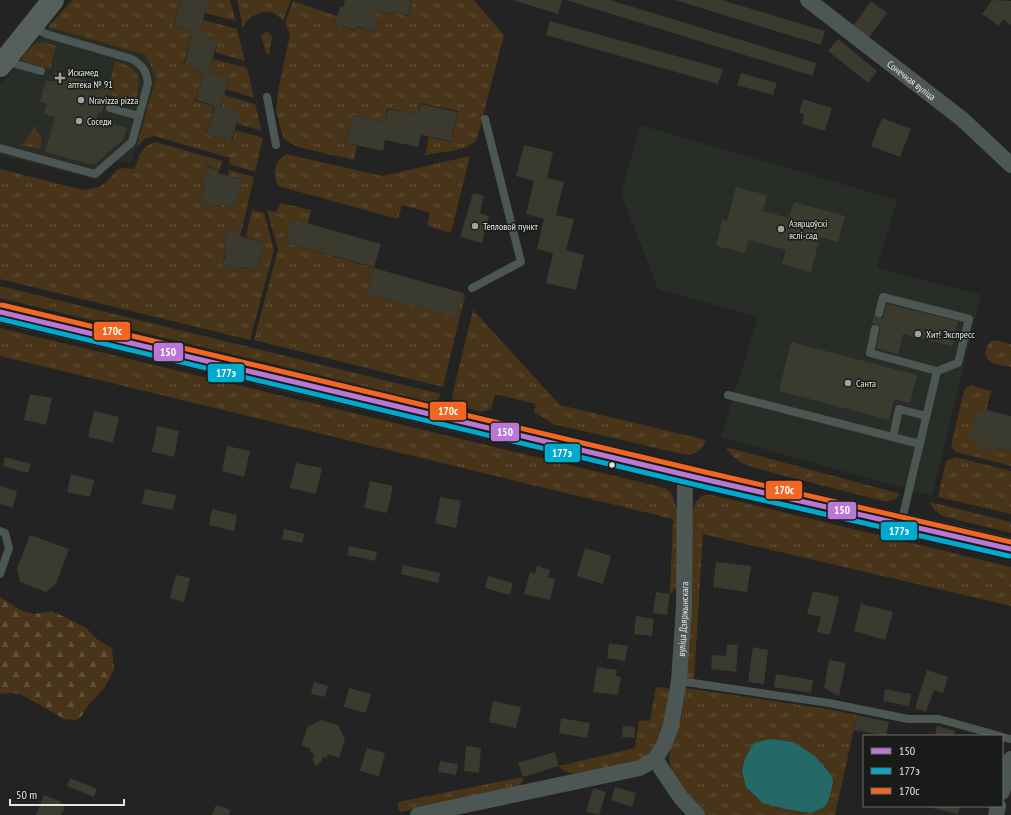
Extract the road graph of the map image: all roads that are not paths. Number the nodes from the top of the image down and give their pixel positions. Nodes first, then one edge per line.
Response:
1 (53, 0) edge
2 (808, 0) edge
3 (32, 26) junction
4 (2, 63) edge
5 (41, 71) dead end
6 (267, 97) dead end
7 (110, 108) dead end
8 (139, 116) junction
9 (485, 119) dead end
10 (276, 145) dead end
11 (0, 148) edge
12 (1011, 165) edge
13 (472, 288) dead end
14 (0, 312) edge
15 (879, 313) dead end
16 (875, 329) dead end
17 (937, 370) junction
18 (728, 395) dead end
19 (926, 416) junction
20 (892, 437) junction
21 (920, 444) junction
22 (685, 474) junction
23 (901, 524) junction
24 (0, 531) edge
25 (1011, 550) edge
26 (0, 574) edge
27 (678, 681) junction
28 (997, 735) edge
29 (1011, 759) edge
30 (655, 760) junction
31 (1003, 788) edge
32 (418, 815) edge
33 (697, 815) edge

1 - 3 main road
2 - 12 street, Сонечная вуліца
3 - 4 main road
3 - 8 lane
4 - 5 lane
6 - 10 lane
7 - 8 lane
8 - 11 lane
9 - 13 lane
14 - 22 main road
15 - 17 lane
16 - 17 lane
17 - 19 lane
18 - 20 lane
19 - 20 lane
19 - 21 lane
20 - 21 lane
21 - 23 lane
22 - 23 main road
22 - 27 street, вуліца Дзяржынскага
23 - 25 main road
24 - 26 lane
27 - 28 lane
27 - 30 street, вуліца Дзяржынскага
29 - 31 street
30 - 32 street
30 - 33 street

